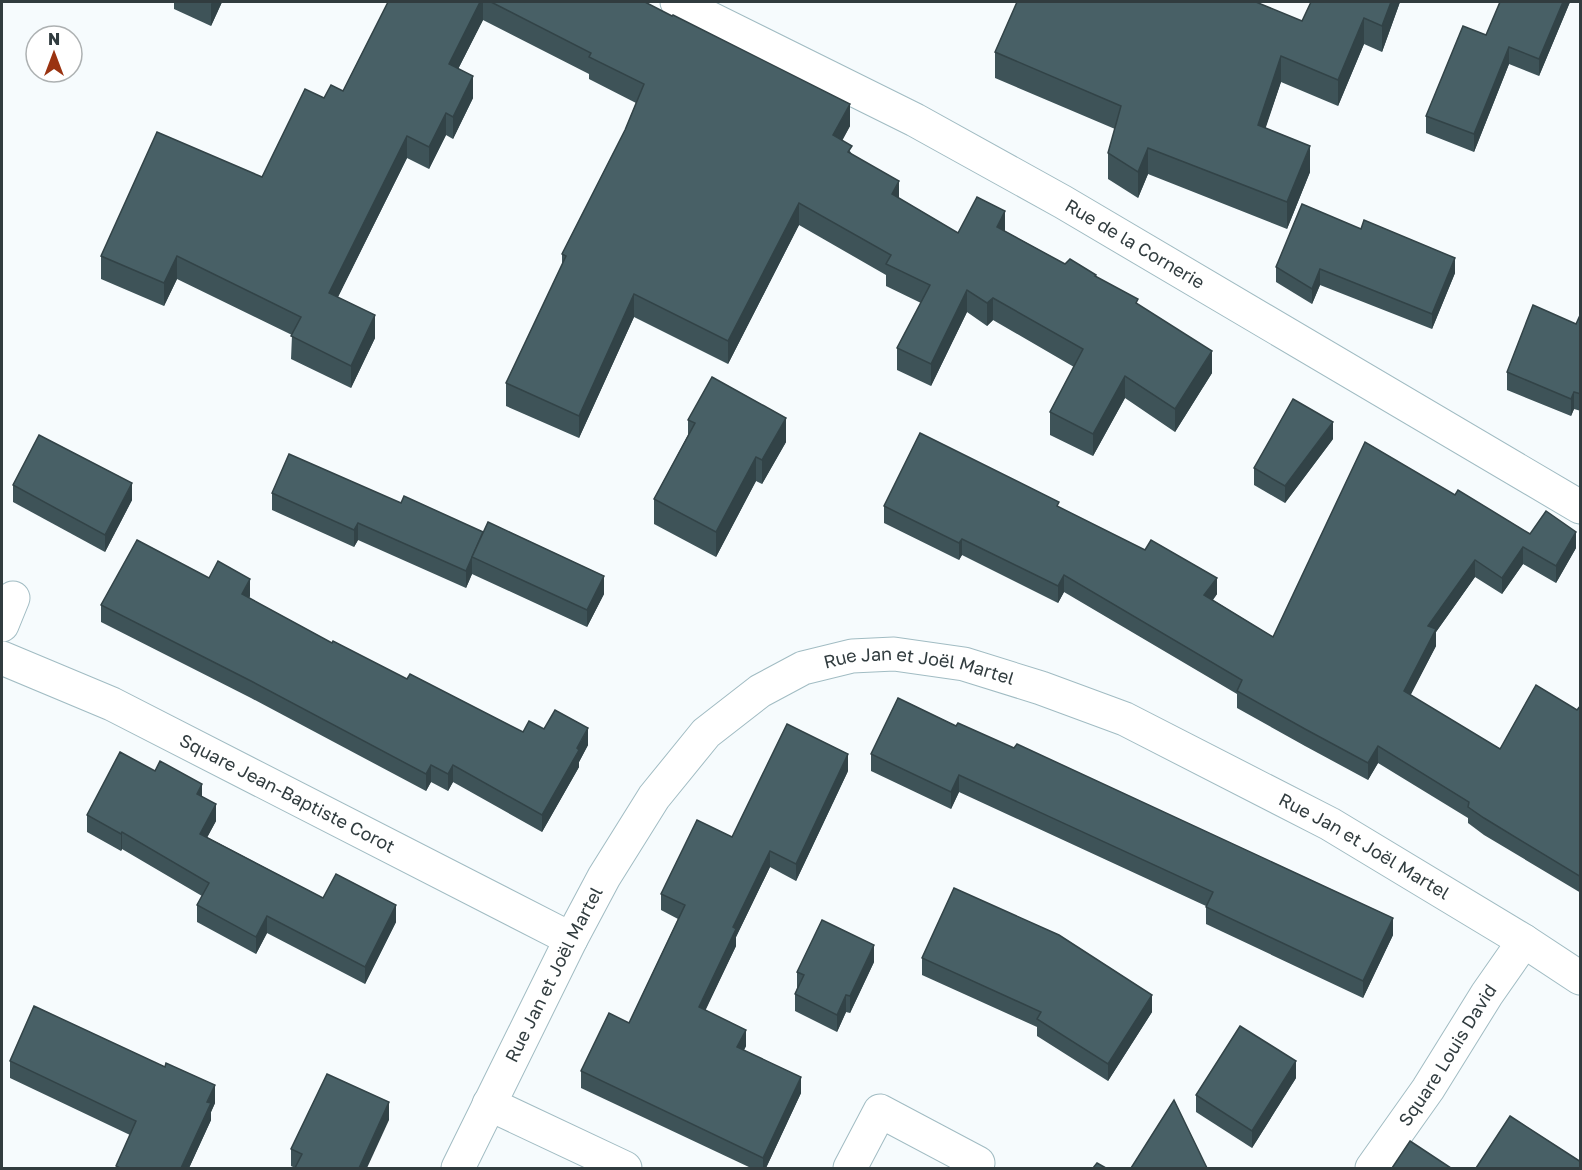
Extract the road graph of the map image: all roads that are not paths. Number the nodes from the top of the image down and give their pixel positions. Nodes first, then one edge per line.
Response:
1 (677, 2) edge
2 (1581, 507) edge
3 (2, 658) edge
4 (570, 939) junction
5 (1524, 941) junction
6 (1581, 978) edge
7 (489, 1104) junction
8 (459, 1168) edge
9 (625, 1168) edge
10 (850, 1168) edge
11 (975, 1168) edge
12 (1372, 1168) edge

1 - 2 street, Rue de la Cornerie
3 - 4 street, Square Jean-Baptiste Corot
4 - 5 street, Rue Jan et Joël Martel
4 - 7 street, Rue Jan et Joël Martel
5 - 6 street, Rue Jan et Joël Martel
5 - 12 street, Square Louis David
7 - 8 street, Rue Jan et Joël Martel
7 - 9 street
10 - 11 street

